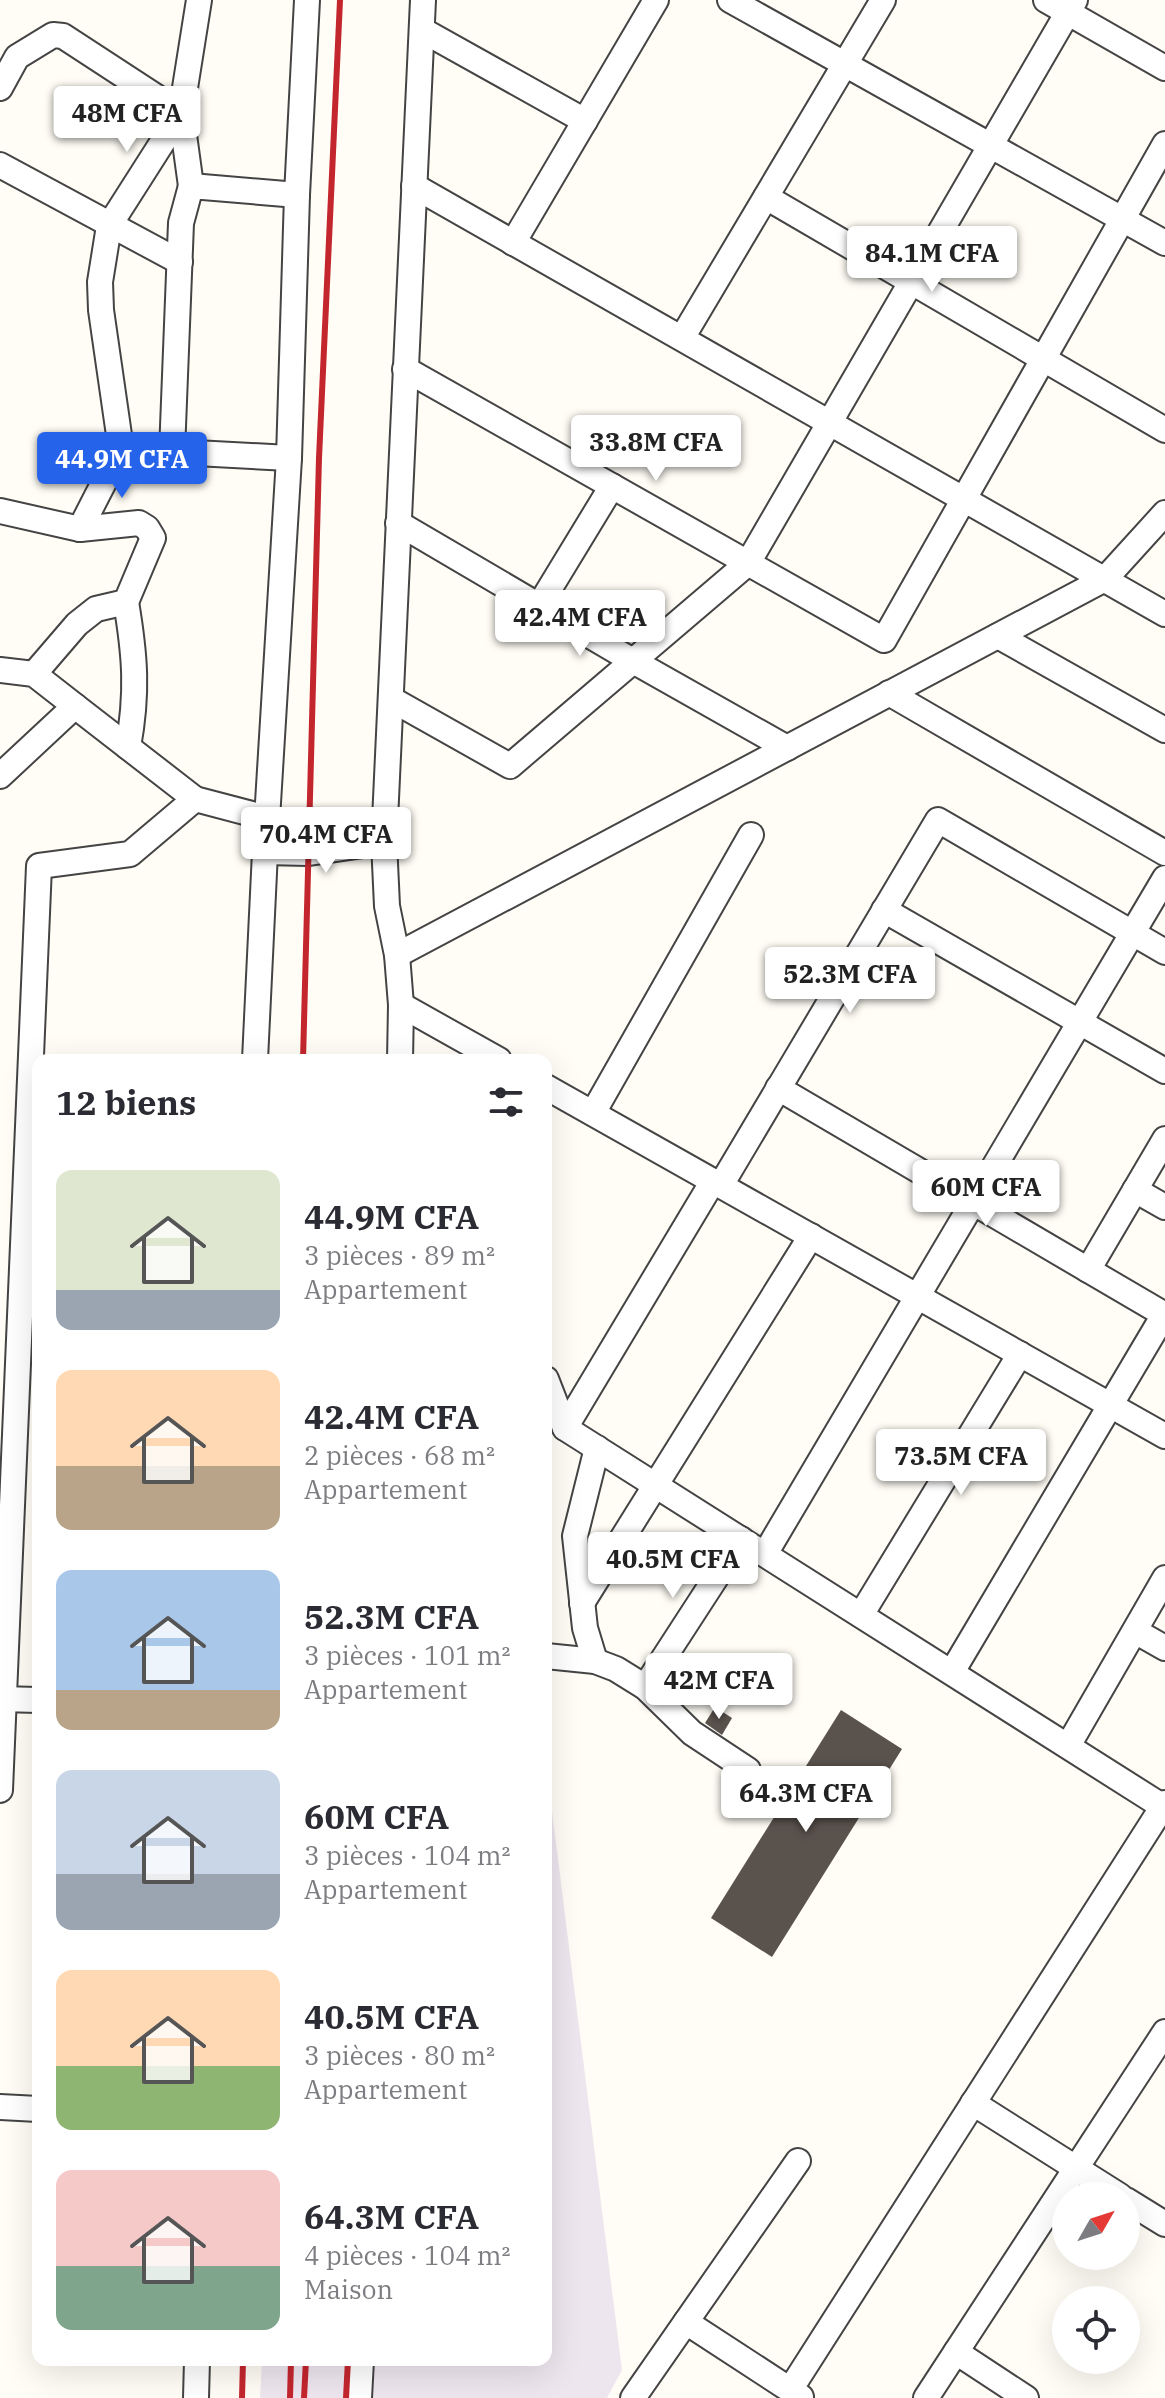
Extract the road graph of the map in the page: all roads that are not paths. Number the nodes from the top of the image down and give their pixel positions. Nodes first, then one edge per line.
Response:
1 (199, 0) edge
2 (307, 0) edge
3 (423, 0) edge
4 (656, 0) edge
5 (730, 0) edge
6 (883, 0) edge
7 (1046, 0) edge
8 (1071, 6) edge
9 (422, 30) junction
10 (8, 52) edge
11 (845, 64) junction
12 (1165, 68) edge
13 (0, 88) edge
14 (181, 113) junction
15 (585, 121) junction
16 (1165, 144) edge
17 (991, 145) junction
18 (0, 165) edge
19 (191, 186) junction
20 (414, 186) junction
21 (297, 195) junction
22 (766, 197) junction
23 (1122, 220) junction
24 (109, 226) junction
25 (513, 243) junction
26 (1165, 243) edge
27 (180, 262) junction
28 (912, 281) junction
29 (682, 338) junction
30 (1044, 358) junction
31 (405, 369) junction
32 (830, 422) junction
33 (1165, 430) edge
34 (121, 449) junction
35 (172, 452) junction
36 (289, 458) junction
37 (612, 486) junction
38 (964, 499) junction
39 (0, 511) edge
40 (1165, 513) edge
41 (398, 523) junction
42 (80, 529) junction
43 (748, 563) junction
44 (1105, 579) junction
45 (126, 602) junction
46 (539, 606) junction
47 (1165, 614) edge
48 (998, 636) junction
49 (633, 661) junction
50 (0, 670) edge
51 (34, 674) junction
52 (889, 693) junction
53 (391, 699) junction
54 (75, 706) junction
55 (1165, 730) edge
56 (128, 747) junction
57 (787, 748) junction
58 (0, 776) edge
59 (195, 799) junction
60 (267, 818) junction
61 (751, 835) dead end
62 (384, 842) junction
63 (265, 852) junction
64 (1165, 853) edge
65 (1165, 878) edge
66 (884, 910) junction
67 (1133, 933) junction
68 (1165, 952) edge
69 (397, 955) junction
70 (401, 1005) junction
71 (1080, 1023) junction
72 (255, 1054) edge
73 (400, 1054) edge
74 (488, 1054) edge
75 (1165, 1071) edge
76 (778, 1088) junction
77 (552, 1090) edge
78 (593, 1113) junction
79 (1165, 1139) edge
80 (717, 1183) junction
81 (1135, 1190) junction
82 (973, 1202) junction
83 (1165, 1207) edge
84 (811, 1236) junction
85 (20, 1262) edge
86 (1088, 1270) junction
87 (917, 1296) junction
88 (1165, 1314) edge
89 (1020, 1354) junction
90 (552, 1394) edge
91 (1110, 1405) junction
92 (565, 1428) junction
93 (1165, 1436) edge
94 (597, 1448) junction
95 (655, 1485) junction
96 (741, 1539) junction
97 (765, 1554) junction
98 (1165, 1578) edge
99 (582, 1603) junction
100 (861, 1615) junction
101 (1135, 1631) junction
102 (1165, 1648) edge
103 (552, 1657) edge
104 (595, 1661) junction
105 (952, 1672) junction
106 (645, 1687) junction
107 (2, 1699) edge
108 (32, 1700) edge
109 (1068, 1746) junction
110 (748, 1770) dead end
111 (0, 1790) edge
112 (1164, 1806) edge
113 (1165, 2032) edge
114 (973, 2103) junction
115 (0, 2107) edge
116 (32, 2109) edge
117 (798, 2161) dead end
118 (1076, 2168) junction
119 (1098, 2182) edge
120 (1140, 2209) edge
121 (1165, 2224) edge
122 (686, 2322) junction
123 (956, 2352) junction
124 (197, 2366) edge
125 (361, 2366) edge
126 (796, 2394) edge
127 (196, 2398) edge
128 (359, 2398) edge
129 (633, 2398) edge
130 (926, 2398) edge
131 (1026, 2398) edge

1 - 14 street
2 - 21 street
3 - 9 street
4 - 15 street
5 - 11 street
6 - 11 street
7 - 8 street
8 - 12 street
8 - 17 street
9 - 15 street
9 - 20 street
10 - 13 street
10 - 14 street
11 - 17 street
11 - 22 street
14 - 19 street
14 - 24 street
15 - 25 street
16 - 23 street
17 - 23 street
17 - 28 street
18 - 24 street
19 - 21 street
19 - 27 street
20 - 25 street
20 - 31 street
21 - 36 street
22 - 28 street
22 - 29 street
23 - 26 street
23 - 30 street
24 - 27 street
24 - 34 street
25 - 29 street
27 - 35 street
28 - 30 street
28 - 32 street
29 - 32 street
30 - 33 street
30 - 38 street
31 - 37 street
31 - 41 street
32 - 38 street
32 - 43 street
34 - 35 street
34 - 42 street
35 - 36 street
36 - 60 street
37 - 43 street
37 - 46 street
38 - 43 street
38 - 44 street
39 - 42 street
40 - 44 street
41 - 46 street
41 - 53 street
42 - 45 street
43 - 49 street
44 - 47 street
44 - 48 street
45 - 51 street
45 - 56 street
46 - 49 street
48 - 52 street
48 - 55 street
49 - 53 street
49 - 57 street
50 - 51 street
51 - 54 street
52 - 57 street
52 - 64 street
53 - 62 street
54 - 56 street
54 - 58 street
56 - 59 street
57 - 69 street
59 - 60 street
59 - 85 street
60 - 63 street
61 - 78 street
62 - 63 street
62 - 69 street
63 - 72 street
65 - 67 street
66 - 67 street
66 - 71 street
66 - 76 street
67 - 68 street
67 - 71 street
69 - 70 street
70 - 73 street
70 - 74 street
71 - 75 street
71 - 82 street
76 - 80 street
76 - 82 street
77 - 78 street
78 - 80 street
79 - 81 street
80 - 84 street
80 - 92 street
81 - 83 street
81 - 86 street
82 - 86 street
82 - 87 street
84 - 87 street
84 - 95 street
85 - 107 street
86 - 88 street
87 - 89 street
87 - 97 street
88 - 91 street
89 - 91 street
89 - 100 street
90 - 92 street
91 - 93 street
91 - 105 street
92 - 94 street
94 - 95 street
94 - 99 street
95 - 96 street
95 - 99 street
96 - 97 street
96 - 106 street
97 - 100 street
98 - 101 street
99 - 104 street
100 - 105 street
101 - 102 street
101 - 109 street
103 - 104 street
104 - 106 street
105 - 109 street
106 - 110 street
107 - 108 street
107 - 111 street
109 - 112 street
112 - 114 street
113 - 118 street
114 - 118 street
114 - 126 street
115 - 116 street
117 - 122 street
118 - 119 street
118 - 123 street
120 - 121 street
122 - 126 street
122 - 129 street
123 - 130 street
123 - 131 street
124 - 127 street
125 - 128 street

